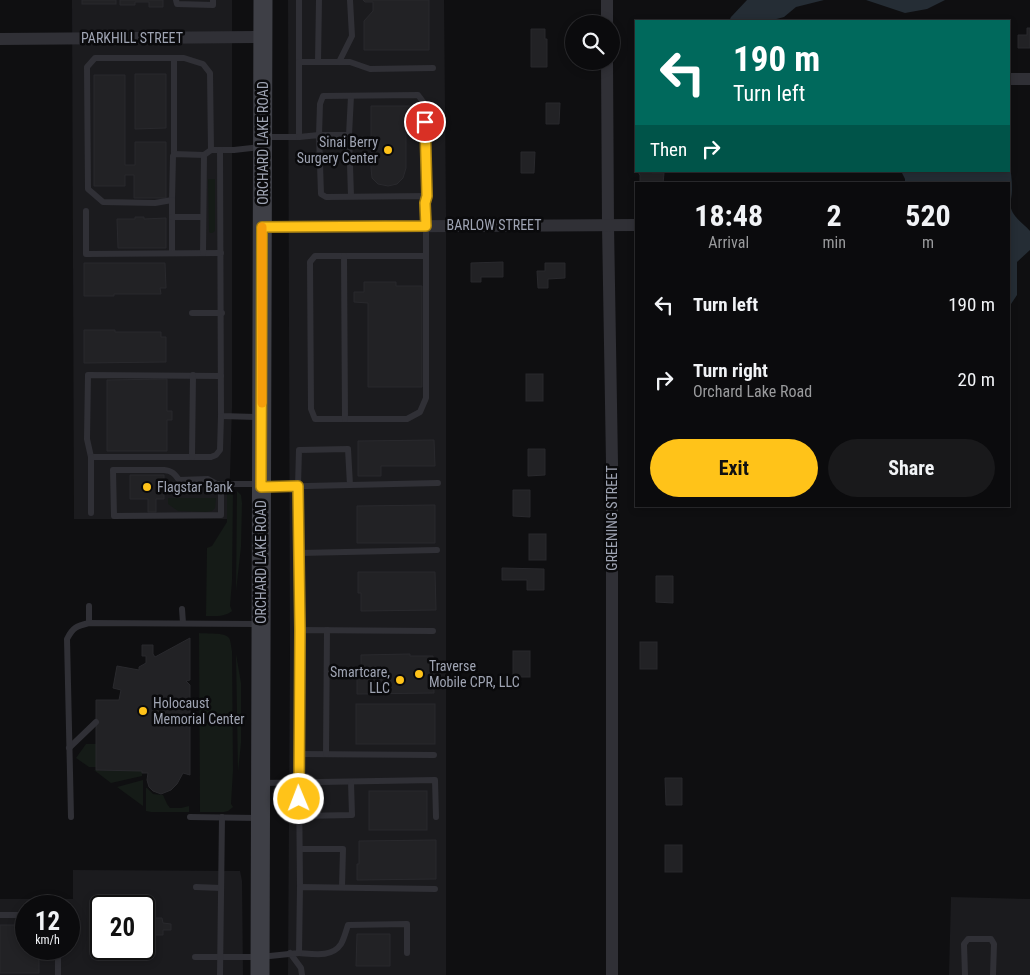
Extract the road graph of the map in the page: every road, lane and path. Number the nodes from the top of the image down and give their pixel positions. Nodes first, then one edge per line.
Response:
1 (176, 0) edge
2 (213, 0) edge
3 (263, 0) edge
4 (299, 0) edge
5 (319, 0) edge
6 (350, 0) edge
7 (607, 0) edge
8 (607, 15) edge
9 (263, 37) junction
10 (0, 39) edge
11 (174, 58) junction
12 (299, 62) junction
13 (318, 62) junction
14 (339, 62) junction
15 (433, 68) dead end
16 (607, 70) edge
17 (1010, 79) edge
18 (1030, 79) edge
19 (351, 96) junction
20 (319, 135) junction
21 (350, 135) junction
22 (299, 137) junction
23 (263, 142) junction
24 (211, 150) junction
25 (220, 150) junction
26 (174, 154) junction
27 (204, 155) junction
28 (352, 196) junction
29 (427, 196) junction
30 (172, 200) junction
31 (86, 211) dead end
32 (172, 217) junction
33 (204, 217) junction
34 (608, 224) junction
35 (635, 225) edge
36 (426, 226) junction
37 (262, 227) junction
38 (172, 253) junction
39 (204, 253) junction
40 (221, 253) junction
41 (344, 256) junction
42 (426, 256) junction
43 (192, 313) dead end
44 (222, 313) junction
45 (193, 375) junction
46 (221, 376) junction
47 (221, 416) junction
48 (262, 417) junction
49 (345, 419) junction
50 (91, 457) junction
51 (192, 457) junction
52 (438, 483) dead end
53 (221, 484) junction
54 (350, 485) junction
55 (261, 486) junction
56 (298, 486) junction
57 (91, 513) dead end
58 (437, 550) dead end
59 (300, 552) junction
60 (89, 606) dead end
61 (182, 609) dead end
62 (89, 623) junction
63 (182, 624) junction
64 (261, 624) junction
65 (300, 630) junction
66 (327, 630) junction
67 (433, 631) dead end
68 (96, 722) dead end
69 (69, 748) junction
70 (299, 754) junction
71 (326, 754) junction
72 (434, 755) dead end
73 (298, 782) junction
74 (351, 782) junction
75 (260, 784) junction
76 (299, 816) junction
77 (71, 817) dead end
78 (190, 817) dead end
79 (222, 817) junction
80 (436, 817) dead end
81 (260, 818) junction
82 (300, 849) junction
83 (300, 887) junction
84 (342, 887) junction
85 (196, 888) dead end
86 (221, 888) junction
87 (435, 889) dead end
88 (0, 915) edge
89 (15, 915) edge
90 (290, 953) junction
91 (299, 953) junction
92 (408, 953) dead end
93 (195, 957) dead end
94 (220, 957) junction
95 (58, 960) edge
96 (260, 966) edge
97 (58, 975) edge
98 (220, 975) edge
99 (302, 975) edge
100 (612, 975) edge
101 (964, 975) edge
102 (993, 975) edge

1 - 2 lane
3 - 9 main road, ORCHARD LAKE ROAD
4 - 12 lane
5 - 13 lane
6 - 14 lane
7 - 8 street
9 - 10 street, PARKHILL STREET
9 - 23 main road, ORCHARD LAKE ROAD
11 - 24 lane
11 - 26 lane
11 - 30 lane
12 - 13 lane
12 - 22 lane
13 - 14 lane
14 - 15 lane
16 - 34 street, GREENING STREET
17 - 18 street
19 - 20 lane
19 - 21 lane
19 - 29 lane
20 - 21 lane
20 - 22 lane
20 - 28 lane
21 - 28 lane
22 - 23 lane
23 - 25 lane
23 - 37 main road, ORCHARD LAKE ROAD
24 - 25 lane
24 - 27 lane
25 - 40 lane
26 - 27 lane
26 - 30 lane
27 - 33 lane
28 - 29 lane
29 - 36 lane
30 - 32 lane
31 - 38 lane
32 - 33 lane
32 - 38 lane
33 - 39 lane
34 - 35 street, BARLOW STREET
34 - 36 street, BARLOW STREET
34 - 100 street, GREENING STREET
36 - 37 street, BARLOW STREET
36 - 42 lane
37 - 48 main road, ORCHARD LAKE ROAD
38 - 39 lane
39 - 40 lane
40 - 44 lane
41 - 42 lane
41 - 49 lane
41 - 49 lane
42 - 49 lane
43 - 44 lane
44 - 46 lane
45 - 46 lane
45 - 50 lane
45 - 51 lane
46 - 47 lane
47 - 48 lane
47 - 51 lane
48 - 55 main road, ORCHARD LAKE ROAD
50 - 51 lane
50 - 57 lane
52 - 54 lane
53 - 53 lane
53 - 55 lane
54 - 56 lane
54 - 56 lane
55 - 56 lane
55 - 64 main road, ORCHARD LAKE ROAD
56 - 59 lane
58 - 59 lane
59 - 65 lane
60 - 62 lane
61 - 63 lane
62 - 63 lane
62 - 69 lane
63 - 64 lane
64 - 75 main road, ORCHARD LAKE ROAD
65 - 66 lane
65 - 70 lane
66 - 67 lane
66 - 71 lane
68 - 69 lane
69 - 77 lane
70 - 71 lane
70 - 73 lane
71 - 72 lane
73 - 74 lane
73 - 75 lane
73 - 76 lane
74 - 76 lane
74 - 80 lane
75 - 81 main road, ORCHARD LAKE ROAD
76 - 82 lane
78 - 79 lane
79 - 81 lane
79 - 86 lane
81 - 96 main road, ORCHARD LAKE ROAD
82 - 83 lane
82 - 84 lane
83 - 84 lane
83 - 91 lane
84 - 87 lane
85 - 86 lane
86 - 94 lane
88 - 89 lane
90 - 91 lane
90 - 96 lane
90 - 99 lane
91 - 92 lane
93 - 94 lane
94 - 96 lane
94 - 98 lane
95 - 97 lane
101 - 102 lane

